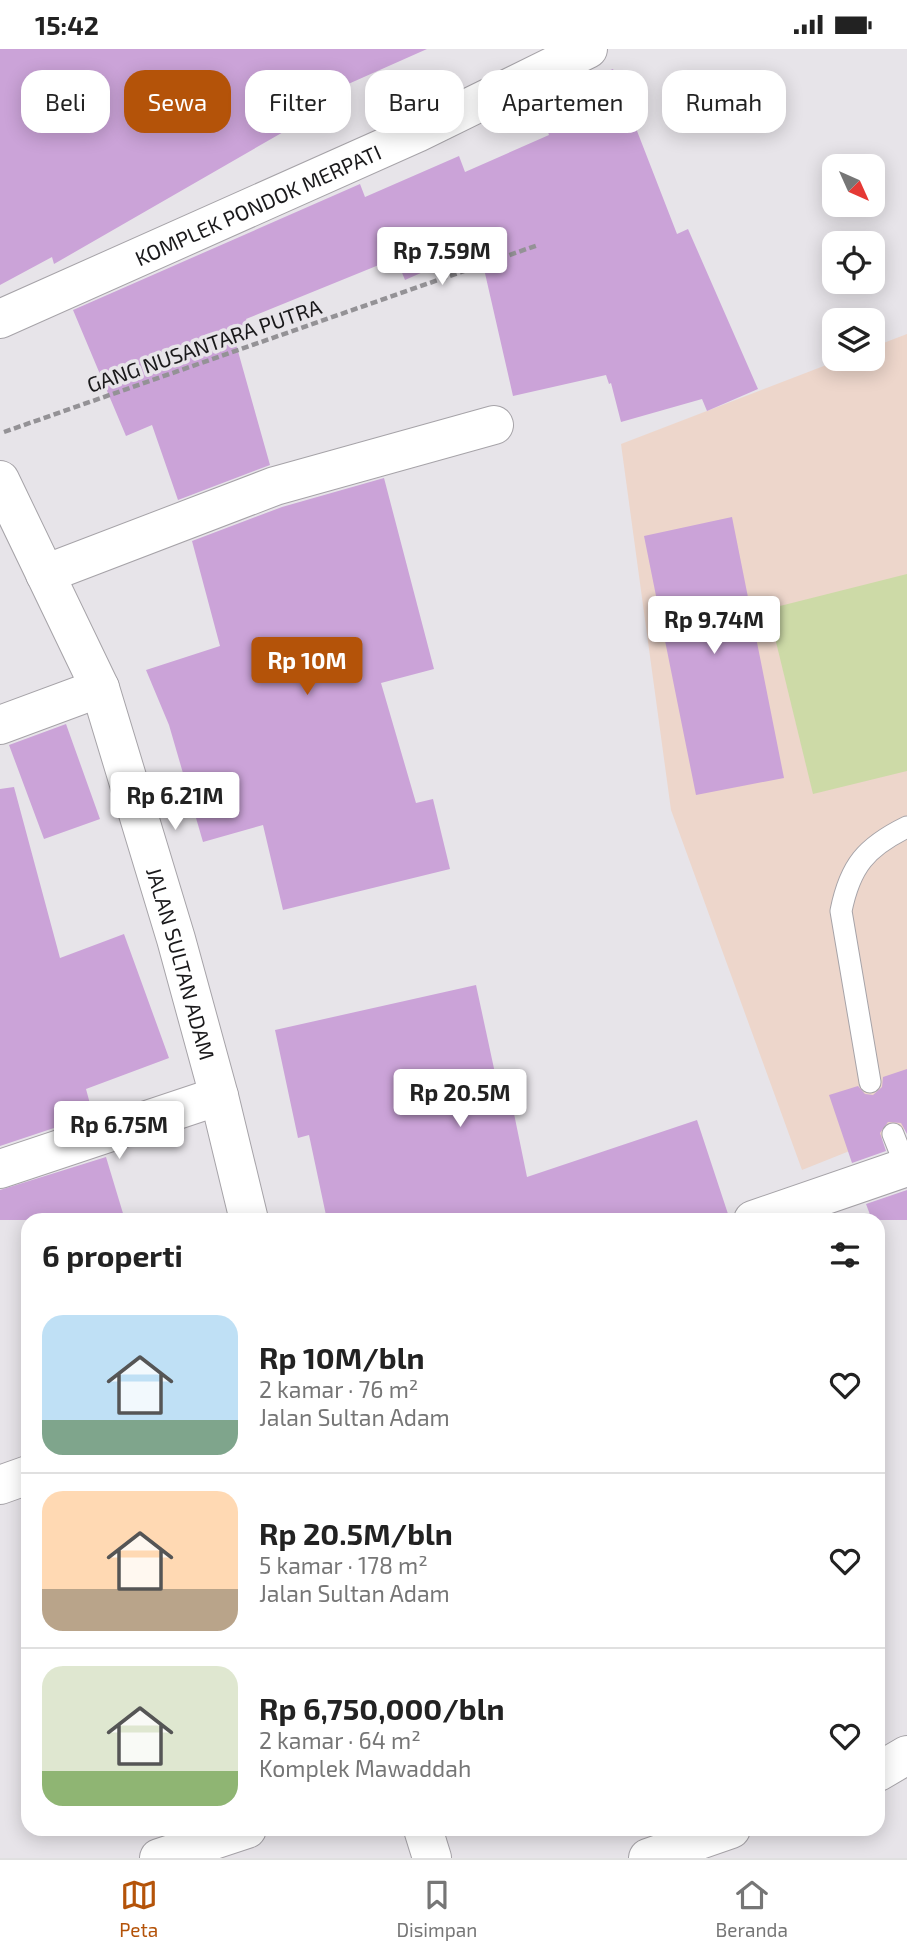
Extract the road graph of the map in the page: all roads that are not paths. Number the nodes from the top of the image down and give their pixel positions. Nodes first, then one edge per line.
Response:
1 (588, 49) edge
2 (0, 319) edge
3 (494, 425) dead end
4 (0, 480) edge
5 (45, 574) junction
6 (100, 688) junction
7 (0, 725) edge
8 (907, 827) edge
9 (870, 1082) dead end
10 (219, 1096) junction
11 (902, 1156) edge
12 (0, 1169) edge
13 (247, 1213) edge
14 (769, 1213) edge
15 (21, 1478) edge
16 (0, 1485) edge
17 (907, 1755) edge
18 (885, 1768) edge
19 (226, 1836) edge
20 (425, 1836) edge
21 (710, 1836) edge
22 (159, 1858) edge
23 (432, 1858) edge
24 (648, 1858) edge

1 - 2 street, KOMPLEK PONDOK MERPATI
3 - 5 street
4 - 5 street, JALAN SULTAN ADAM
5 - 6 street, JALAN SULTAN ADAM
6 - 7 street
6 - 10 street, JALAN SULTAN ADAM
8 - 9 lane
10 - 12 street
10 - 13 street, JALAN SULTAN ADAM
11 - 14 street
15 - 16 street
17 - 18 street
19 - 22 street
20 - 23 street
21 - 24 street

